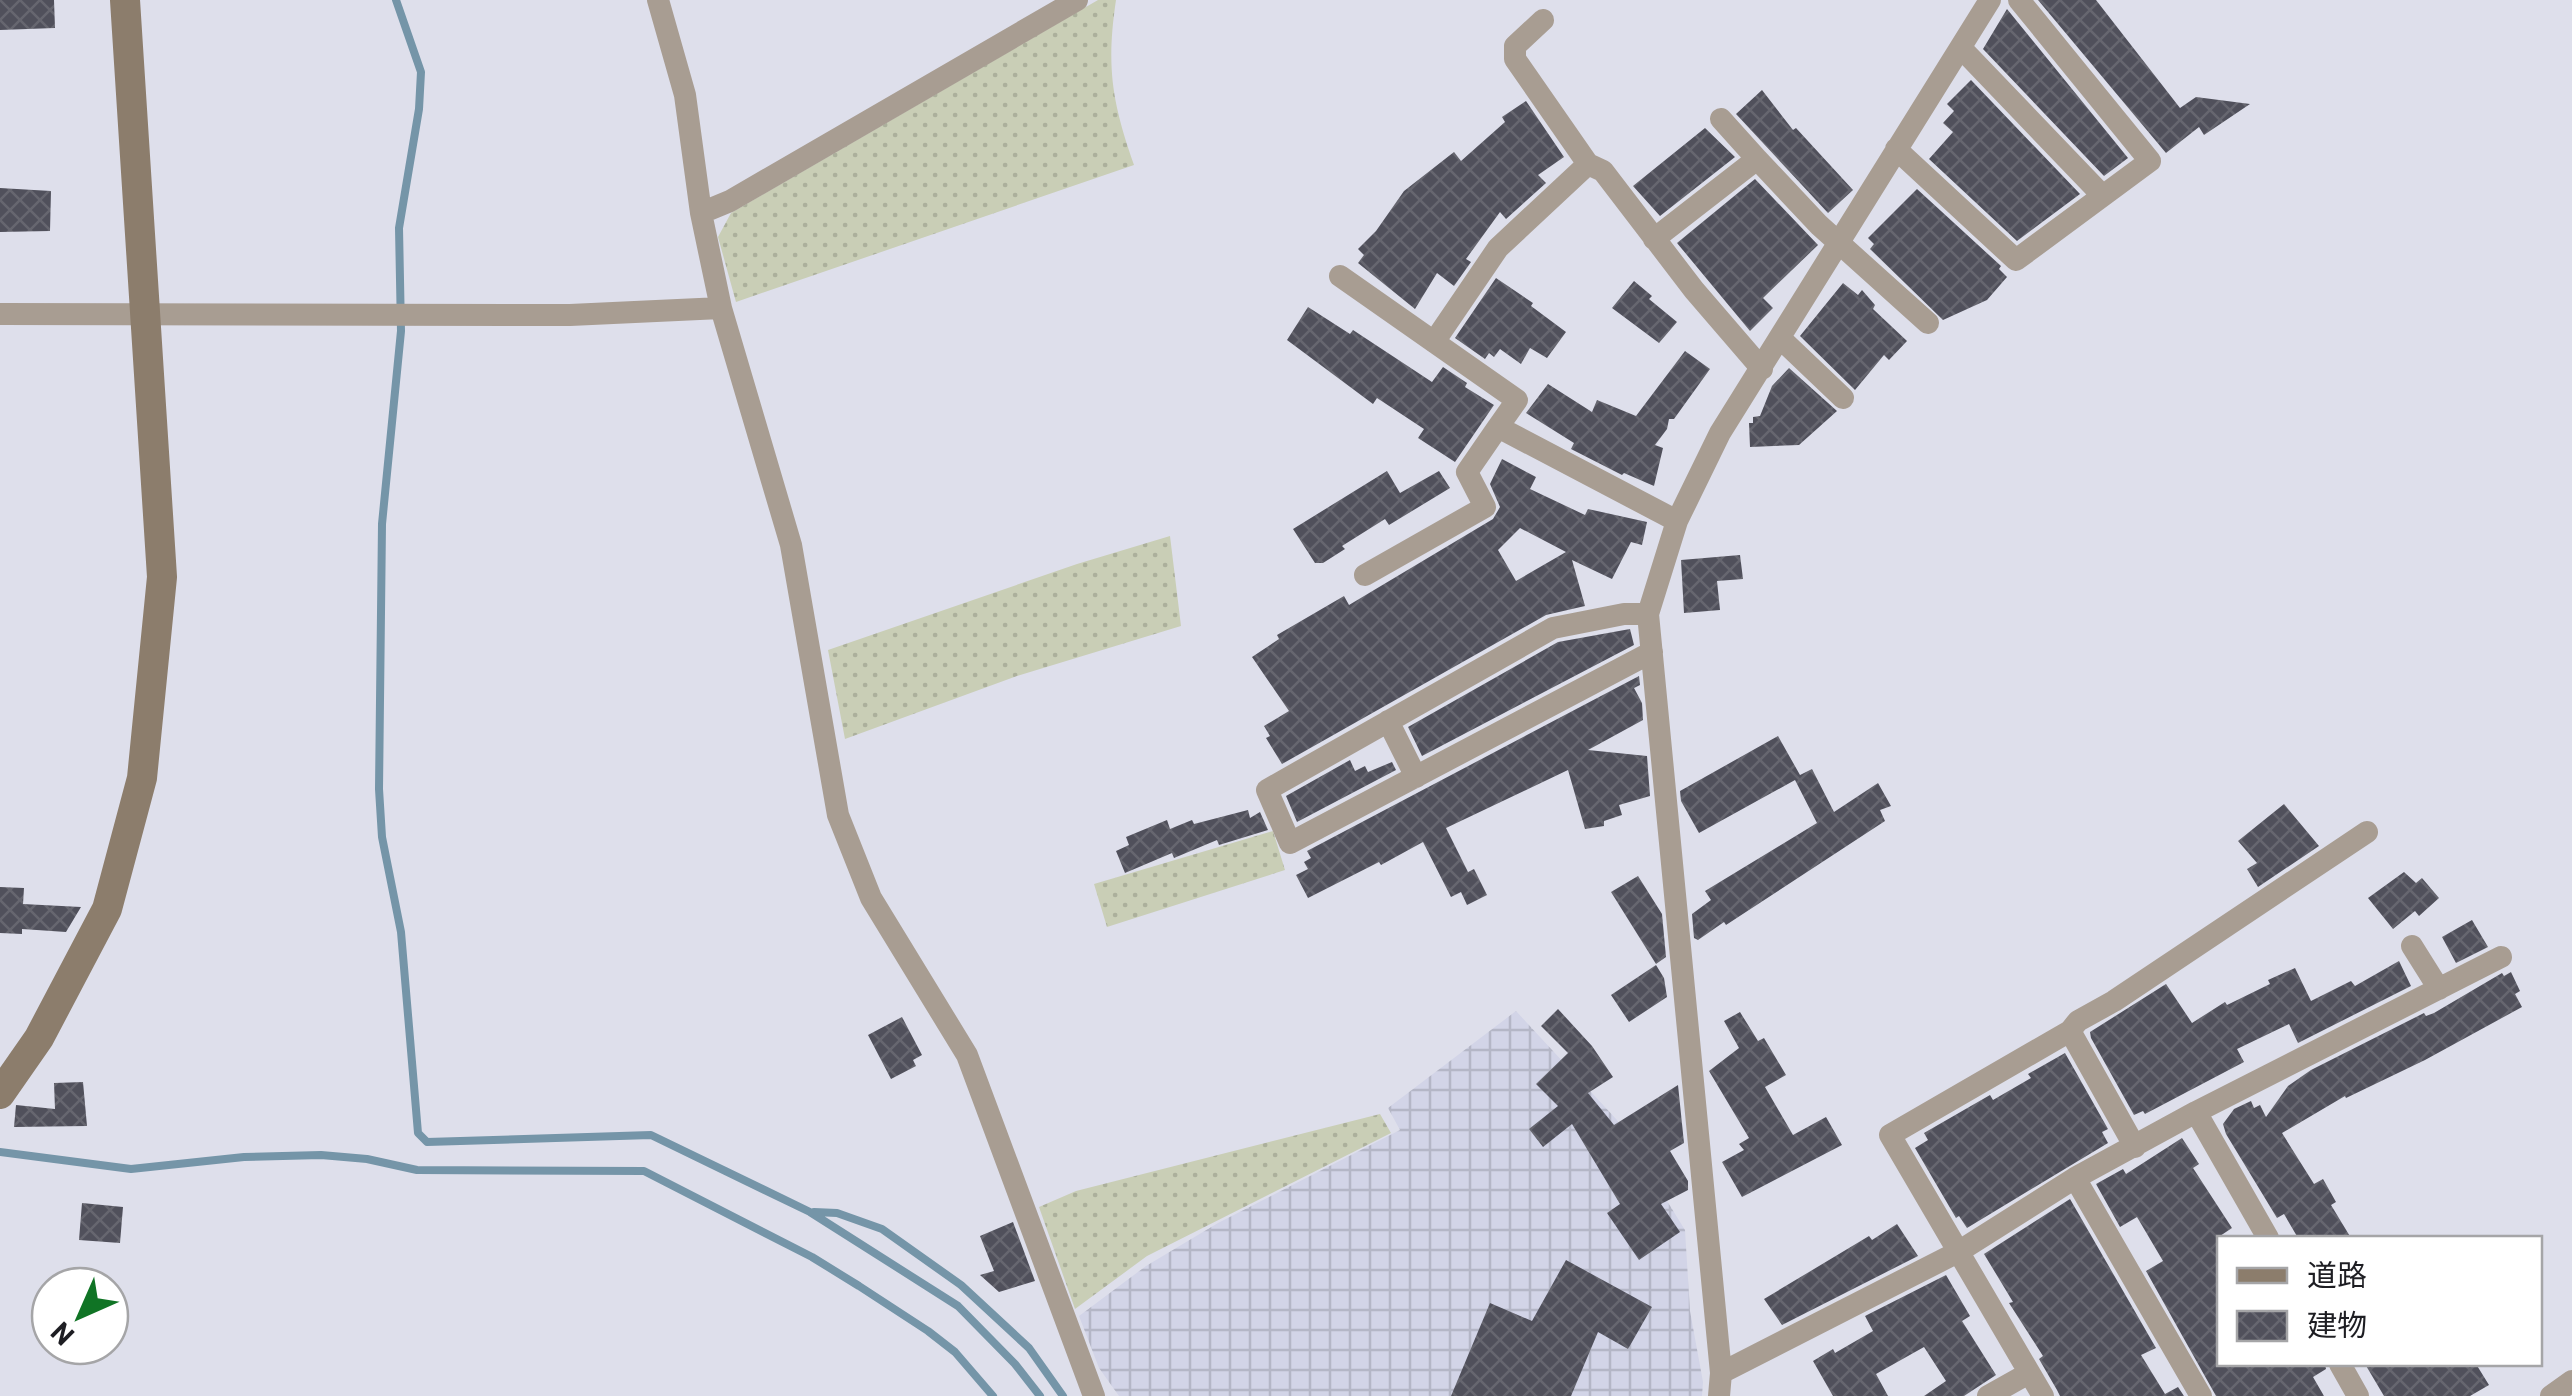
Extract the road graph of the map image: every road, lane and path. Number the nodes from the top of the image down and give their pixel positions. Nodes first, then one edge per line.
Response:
1 (124, 0) edge
2 (658, 0) edge
3 (1076, 0) edge
4 (1990, 0) edge
5 (2020, 0) edge
6 (1543, 20) dead end
7 (1962, 49) junction
8 (1721, 119) dead end
9 (1896, 149) junction
10 (1757, 160) junction
11 (1588, 164) junction
12 (2101, 194) junction
13 (701, 214) junction
14 (1654, 239) junction
15 (1838, 242) junction
16 (1340, 276) dead end
17 (721, 308) junction
18 (0, 314) edge
19 (144, 314) junction
20 (1928, 323) dead end
21 (1780, 339) junction
22 (1434, 342) junction
23 (1762, 369) junction
24 (1844, 398) dead end
25 (1498, 428) junction
26 (1677, 521) junction
27 (1365, 575) dead end
28 (1648, 614) junction
29 (1652, 652) junction
30 (1388, 721) junction
31 (1416, 777) junction
32 (2366, 832) dead end
33 (2412, 946) dead end
34 (2501, 957) dead end
35 (2439, 989) junction
36 (2070, 1030) junction
37 (0, 1094) edge
38 (2196, 1112) junction
39 (2135, 1146) junction
40 (2075, 1178) junction
41 (2267, 1236) edge
42 (1958, 1252) junction
43 (2341, 1366) edge
44 (2029, 1372) junction
45 (2572, 1381) edge
46 (1720, 1385) edge
47 (1094, 1396) edge
48 (1988, 1396) edge
49 (2043, 1396) edge
50 (2201, 1396) edge
51 (2358, 1396) edge
52 (2552, 1396) edge

1 - 19 street
2 - 13 street
3 - 13 street
4 - 7 street
5 - 12 street
6 - 11 street
7 - 9 street
7 - 12 street
8 - 10 street
9 - 12 street
9 - 15 street
10 - 14 street
10 - 15 street
11 - 14 street
11 - 22 street
13 - 17 street
14 - 23 street
15 - 20 street
15 - 21 street
16 - 22 street
17 - 19 street
17 - 47 street
18 - 19 street
19 - 37 street
21 - 23 street
21 - 24 street
22 - 25 street
23 - 26 street
25 - 26 street
25 - 27 street
26 - 28 street
28 - 29 street
28 - 30 street
29 - 31 street
29 - 46 street
30 - 31 street
30 - 31 street
32 - 36 street
33 - 35 street
34 - 35 street
35 - 38 street
36 - 39 street
36 - 42 street
38 - 39 street
38 - 41 street
39 - 40 street
40 - 42 street
40 - 50 street
42 - 44 street
42 - 46 street
43 - 51 street
44 - 48 street
44 - 49 street
45 - 52 street

